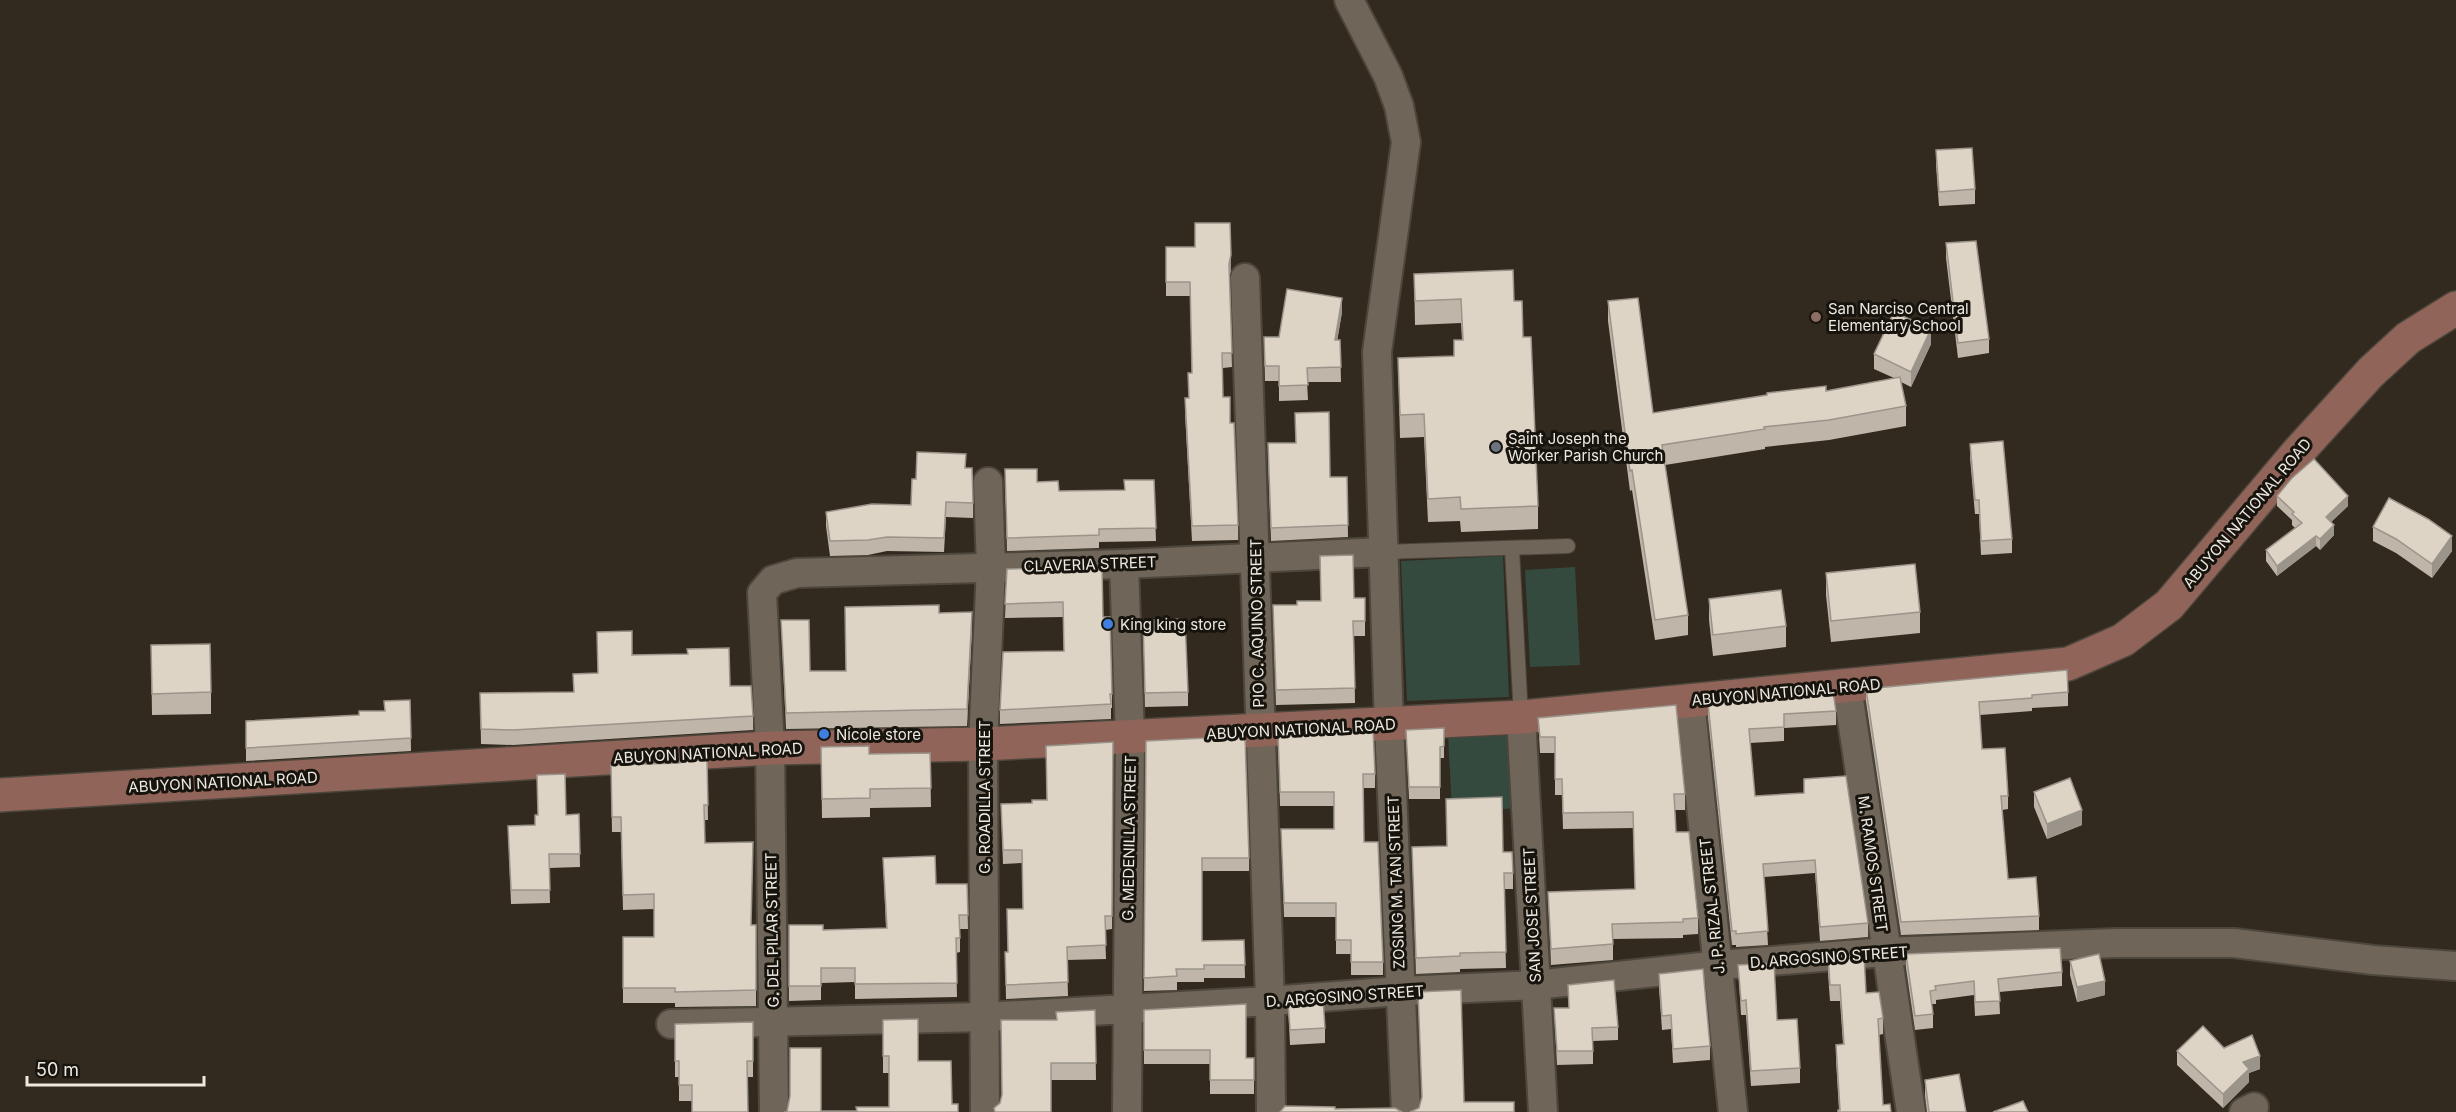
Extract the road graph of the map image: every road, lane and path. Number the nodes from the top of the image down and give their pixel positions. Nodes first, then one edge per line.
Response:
1 (1349, 0) edge
2 (1245, 278) dead end
3 (2456, 308) edge
4 (988, 482) dead end
5 (1568, 546) dead end
6 (1512, 549) junction
7 (1382, 552) junction
8 (1256, 557) junction
9 (1124, 564) junction
10 (991, 567) junction
11 (797, 573) joint
12 (1847, 686) junction
13 (1690, 700) junction
14 (1521, 717) junction
15 (1389, 725) junction
16 (1259, 730) junction
17 (1130, 737) junction
18 (983, 744) junction
19 (770, 748) junction
20 (0, 795) edge
21 (1886, 952) junction
22 (1719, 965) junction
23 (2456, 966) edge
24 (1536, 985) junction
25 (1400, 992) junction
26 (1270, 1001) junction
27 (1127, 1009) junction
28 (983, 1017) junction
29 (773, 1023) junction
30 (671, 1024) dead end
31 (774, 1112) edge
32 (984, 1112) edge
33 (1127, 1112) edge
34 (1271, 1112) edge
35 (1406, 1112) edge
36 (1543, 1112) edge
37 (1733, 1112) edge
38 (1911, 1112) edge

1 - 7 street, ZOSING M. TAN STREET
2 - 8 street, PIO C. AQUINO STREET
3 - 12 street, ABUYON NATIONAL ROAD
4 - 10 street, G. ROADILLA STREET
5 - 6 lane
6 - 7 lane
6 - 14 lane
7 - 8 street, CLAVERIA STREET
7 - 15 street, ZOSING M. TAN STREET
8 - 9 street, CLAVERIA STREET
8 - 16 street, PIO C. AQUINO STREET
9 - 10 street, CLAVERIA STREET
9 - 17 street, G. MEDENILLA STREET
10 - 11 street, CLAVERIA STREET
10 - 18 street, G. ROADILLA STREET
11 - 19 street, G. DEL PILAR STREET
12 - 13 street, ABUYON NATIONAL ROAD
12 - 21 street, M. RAMOS STREET
13 - 14 street, ABUYON NATIONAL ROAD
13 - 22 street, J. P. RIZAL STREET
14 - 15 street, ABUYON NATIONAL ROAD
14 - 24 street, SAN JOSE STREET
15 - 16 street, ABUYON NATIONAL ROAD
15 - 25 street, ZOSING M. TAN STREET
16 - 17 street, ABUYON NATIONAL ROAD
16 - 26 street, PIO C. AQUINO STREET
17 - 18 street, ABUYON NATIONAL ROAD
17 - 27 street, G. MEDENILLA STREET
18 - 19 street, ABUYON NATIONAL ROAD
18 - 28 street, G. ROADILLA STREET
19 - 20 street, ABUYON NATIONAL ROAD
19 - 29 street, G. DEL PILAR STREET
21 - 22 street, D. ARGOSINO STREET
21 - 23 street, D. ARGOSINO STREET
21 - 38 street, M. RAMOS STREET
22 - 24 street, D. ARGOSINO STREET
22 - 37 street, J. P. RIZAL STREET
24 - 25 street, D. ARGOSINO STREET
24 - 36 street, SAN JOSE STREET
25 - 26 street, D. ARGOSINO STREET
25 - 35 street, ZOSING M. TAN STREET
26 - 27 street, D. ARGOSINO STREET
26 - 34 street, PIO C. AQUINO STREET
27 - 28 street, D. ARGOSINO STREET
27 - 33 street, G. MEDENILLA STREET
28 - 29 street, D. ARGOSINO STREET
28 - 32 street, G. ROADILLA STREET
29 - 30 street, D. ARGOSINO STREET
29 - 31 street, G. DEL PILAR STREET

